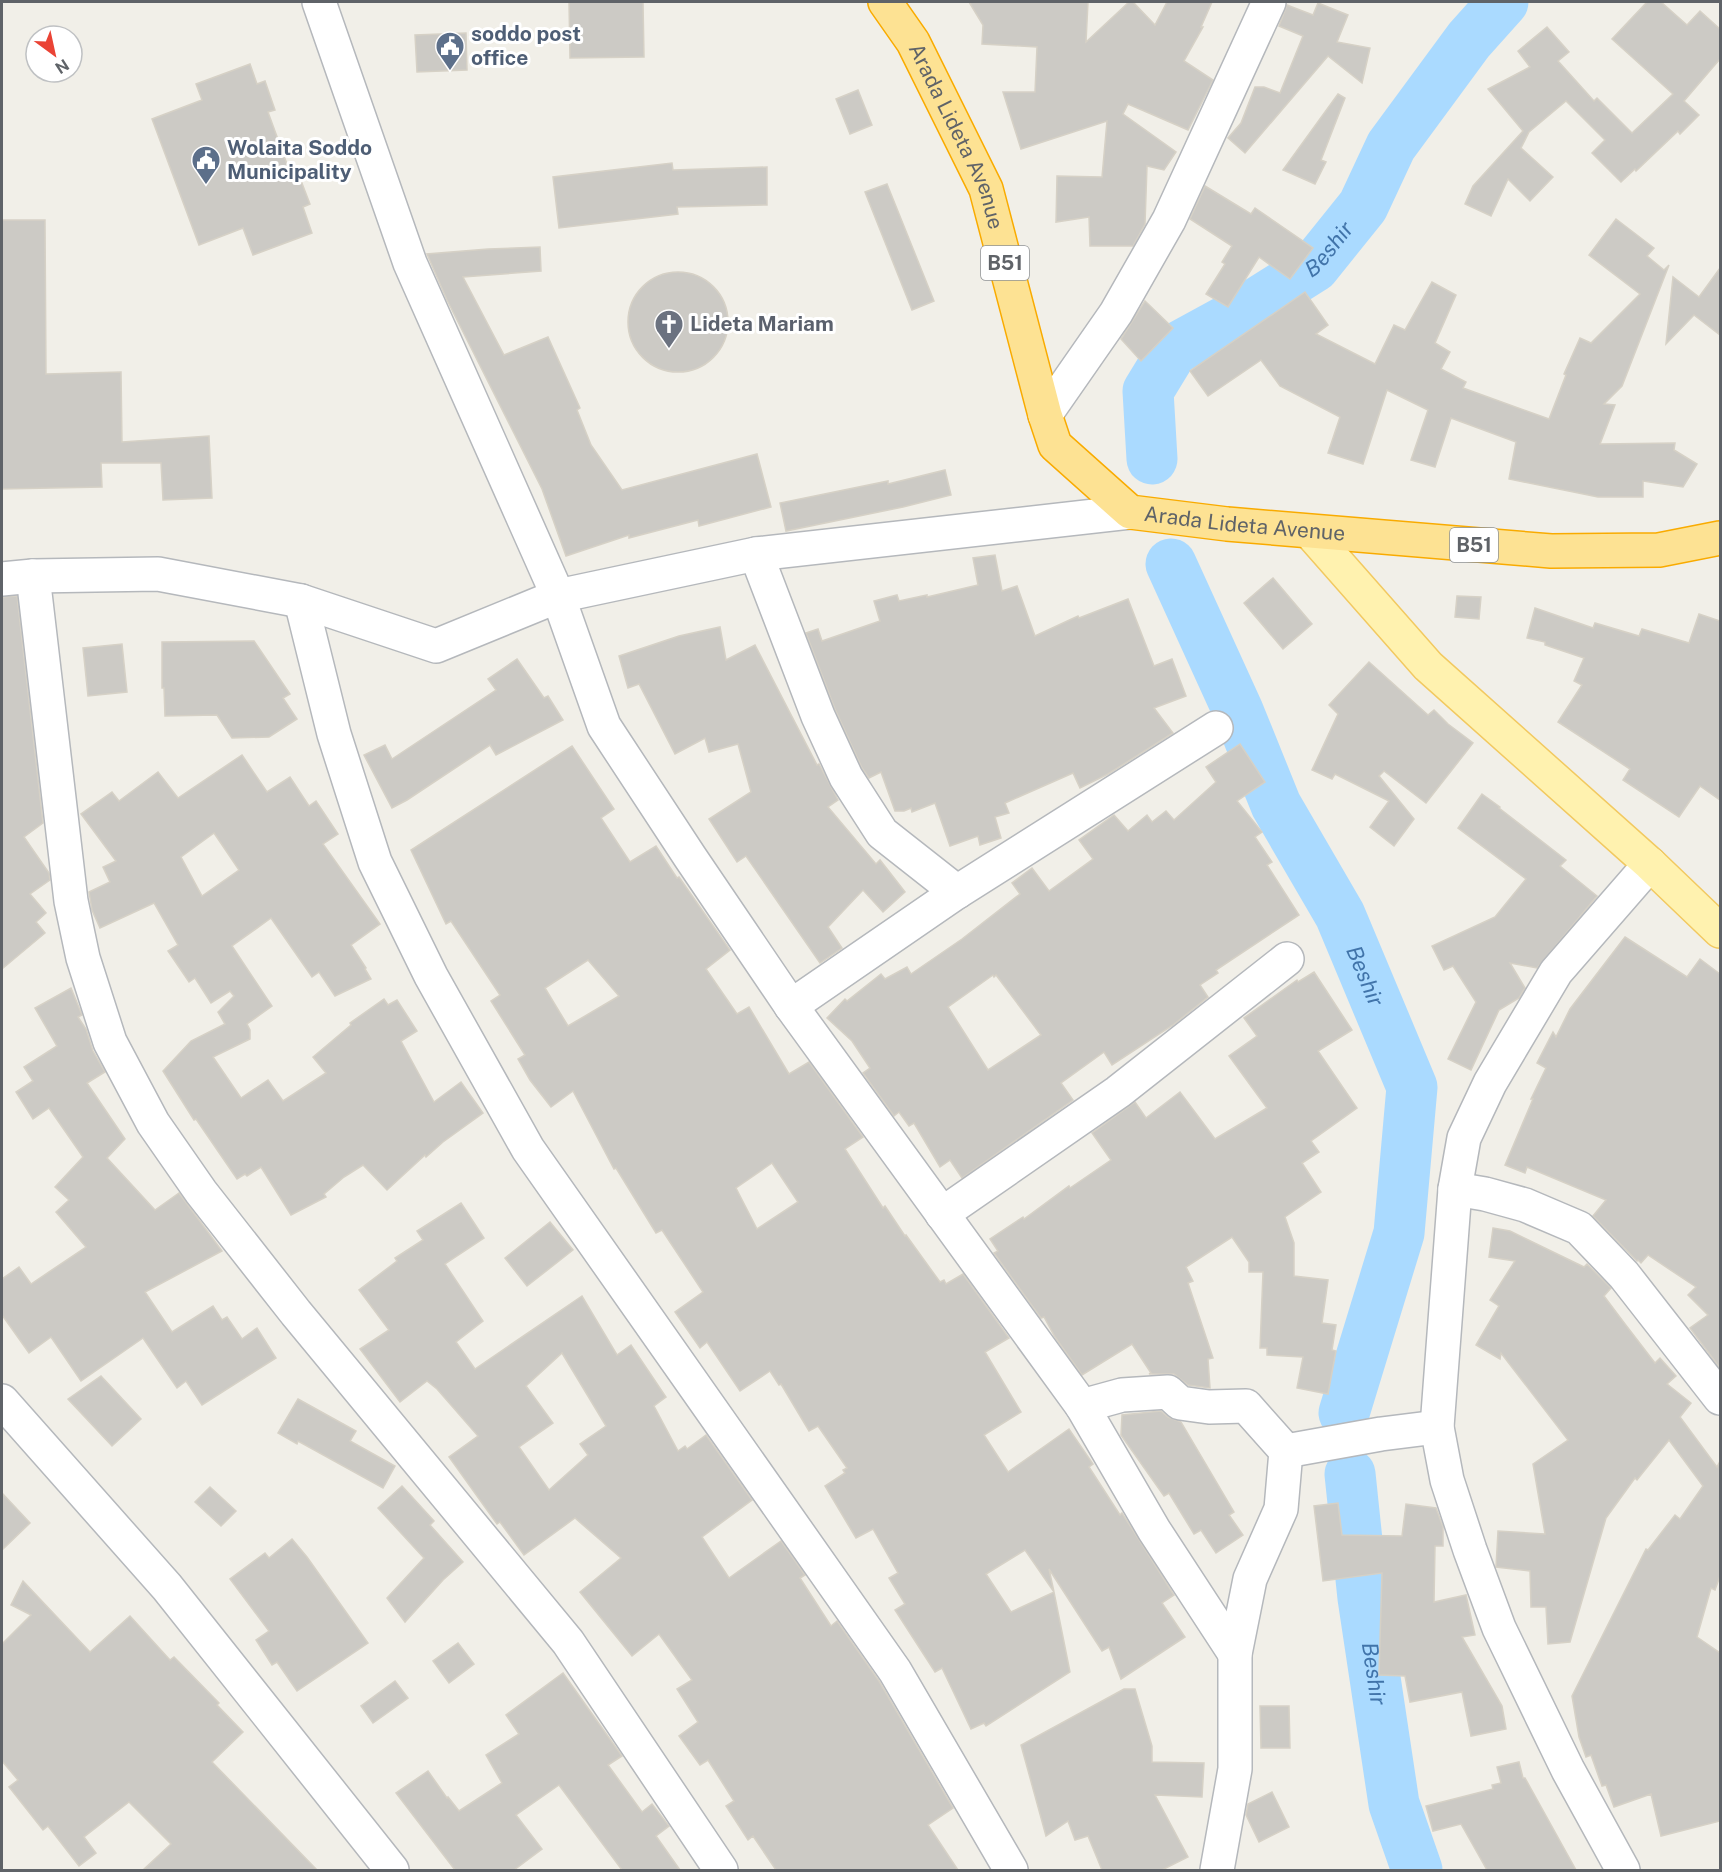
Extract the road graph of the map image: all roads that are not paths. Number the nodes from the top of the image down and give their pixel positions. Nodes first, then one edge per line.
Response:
1 (319, 2) edge
2 (885, 2) edge
3 (1269, 2) edge
4 (1045, 415) junction
5 (1131, 512) junction
6 (1310, 531) junction
7 (1720, 538) edge
8 (756, 554) junction
9 (33, 576) junction
10 (2, 579) edge
11 (558, 596) junction
12 (301, 601) junction
13 (1216, 728) dead end
14 (1650, 864) junction
15 (957, 892) junction
16 (1720, 931) edge
17 (1287, 959) dead end
18 (791, 1006) junction
19 (1455, 1189) junction
20 (942, 1214) junction
21 (1720, 1398) edge
22 (2, 1401) edge
23 (1082, 1406) junction
24 (1437, 1427) junction
25 (1286, 1451) junction
26 (1235, 1654) junction
27 (392, 1870) edge
28 (721, 1870) edge
29 (1011, 1870) edge
30 (1217, 1870) edge
31 (1623, 1870) edge

1 - 11 street
2 - 4 highway, Arada Lideta Avenue / B51
3 - 4 street
4 - 5 highway, Arada Lideta Avenue / B51
5 - 6 highway, Arada Lideta Avenue / B51
5 - 8 street
6 - 7 highway, Arada Lideta Avenue / B51
6 - 14 main road
8 - 11 street
8 - 15 street
9 - 10 street
9 - 12 street
9 - 28 street
11 - 12 street
11 - 18 street
12 - 29 street
13 - 15 street
14 - 16 main road
14 - 19 street
15 - 18 street
17 - 20 street
18 - 20 street
19 - 21 street
19 - 24 street
20 - 23 street
22 - 27 street
23 - 25 street
23 - 26 street
24 - 25 street
24 - 31 street
25 - 26 street
26 - 30 street

